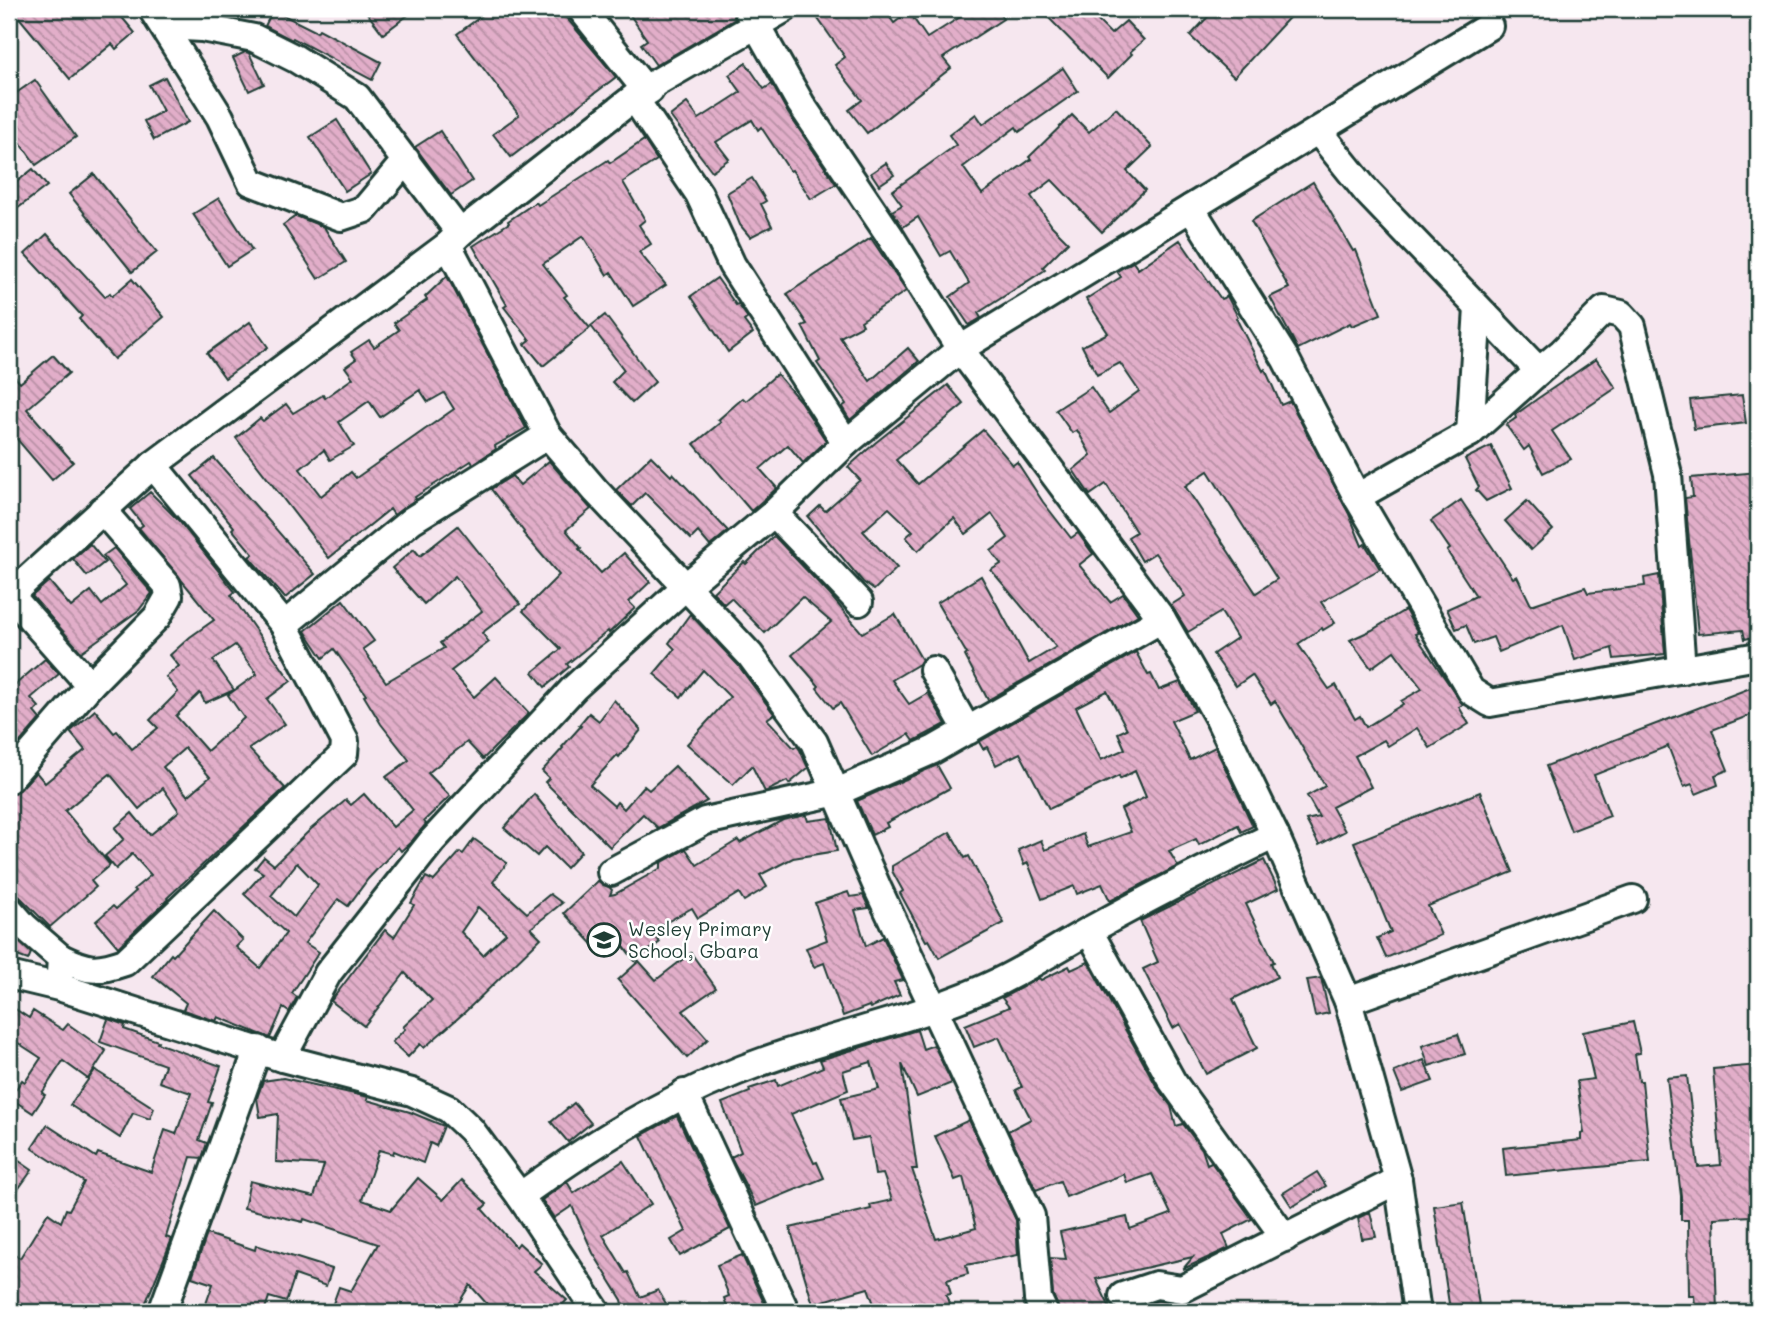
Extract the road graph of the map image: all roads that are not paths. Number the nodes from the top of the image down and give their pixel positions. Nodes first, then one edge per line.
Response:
1 (581, 9) edge
2 (784, 9) edge
3 (158, 17) edge
4 (752, 17) edge
5 (1489, 26) dead end
6 (640, 94) junction
7 (1318, 131) junction
8 (406, 160) junction
9 (1191, 208) junction
10 (454, 239) junction
11 (1478, 308) junction
12 (960, 349) junction
13 (1539, 371) junction
14 (1470, 433) junction
15 (548, 435) junction
16 (846, 443) junction
17 (153, 465) junction
18 (1357, 497) junction
19 (102, 510) junction
20 (774, 513) junction
21 (685, 587) junction
22 (10, 595) edge
23 (859, 602) dead end
24 (1162, 619) junction
25 (284, 625) junction
26 (1758, 656) edge
27 (933, 670) dead end
28 (1682, 670) junction
29 (90, 685) junction
30 (968, 730) junction
31 (9, 779) edge
32 (837, 792) junction
33 (1275, 835) junction
34 (611, 872) dead end
35 (1633, 899) dead end
36 (9, 909) edge
37 (1089, 931) junction
38 (61, 958) junction
39 (9, 975) edge
40 (59, 986) junction
41 (1348, 1001) junction
42 (933, 1007) junction
43 (270, 1053) junction
44 (684, 1093) junction
45 (1398, 1180) junction
46 (520, 1196) junction
47 (1285, 1238) junction
48 (1123, 1296) dead end
49 (162, 1312) edge
50 (597, 1312) edge
51 (786, 1312) edge
52 (1044, 1312) edge
53 (1418, 1312) edge

1 - 6 street
2 - 4 street
3 - 8 street
3 - 8 street
4 - 6 street
4 - 12 street
5 - 7 street
6 - 10 street
6 - 16 street
7 - 9 street
7 - 11 street
8 - 10 street
9 - 12 street
9 - 18 street
10 - 15 street
10 - 17 street
11 - 13 street
11 - 14 street
12 - 16 street
12 - 24 street
13 - 14 street
13 - 28 street
14 - 18 street
15 - 21 street
15 - 25 street
16 - 20 street
17 - 19 street
17 - 25 street
18 - 28 street
19 - 22 street
19 - 29 street
20 - 21 street
20 - 23 street
21 - 32 street
21 - 43 street
22 - 29 street
24 - 30 street
24 - 33 street
25 - 38 street
26 - 28 street
27 - 30 street
29 - 31 street
30 - 32 street
32 - 34 street
32 - 42 street
33 - 37 street
33 - 41 street
35 - 41 street
36 - 38 street
37 - 42 street
37 - 47 street
38 - 40 street
39 - 40 street
40 - 43 street
41 - 45 street
42 - 44 street
42 - 52 street
43 - 46 street
43 - 49 street
44 - 46 street
44 - 51 street
45 - 47 street
45 - 53 street
46 - 50 street
47 - 48 street

